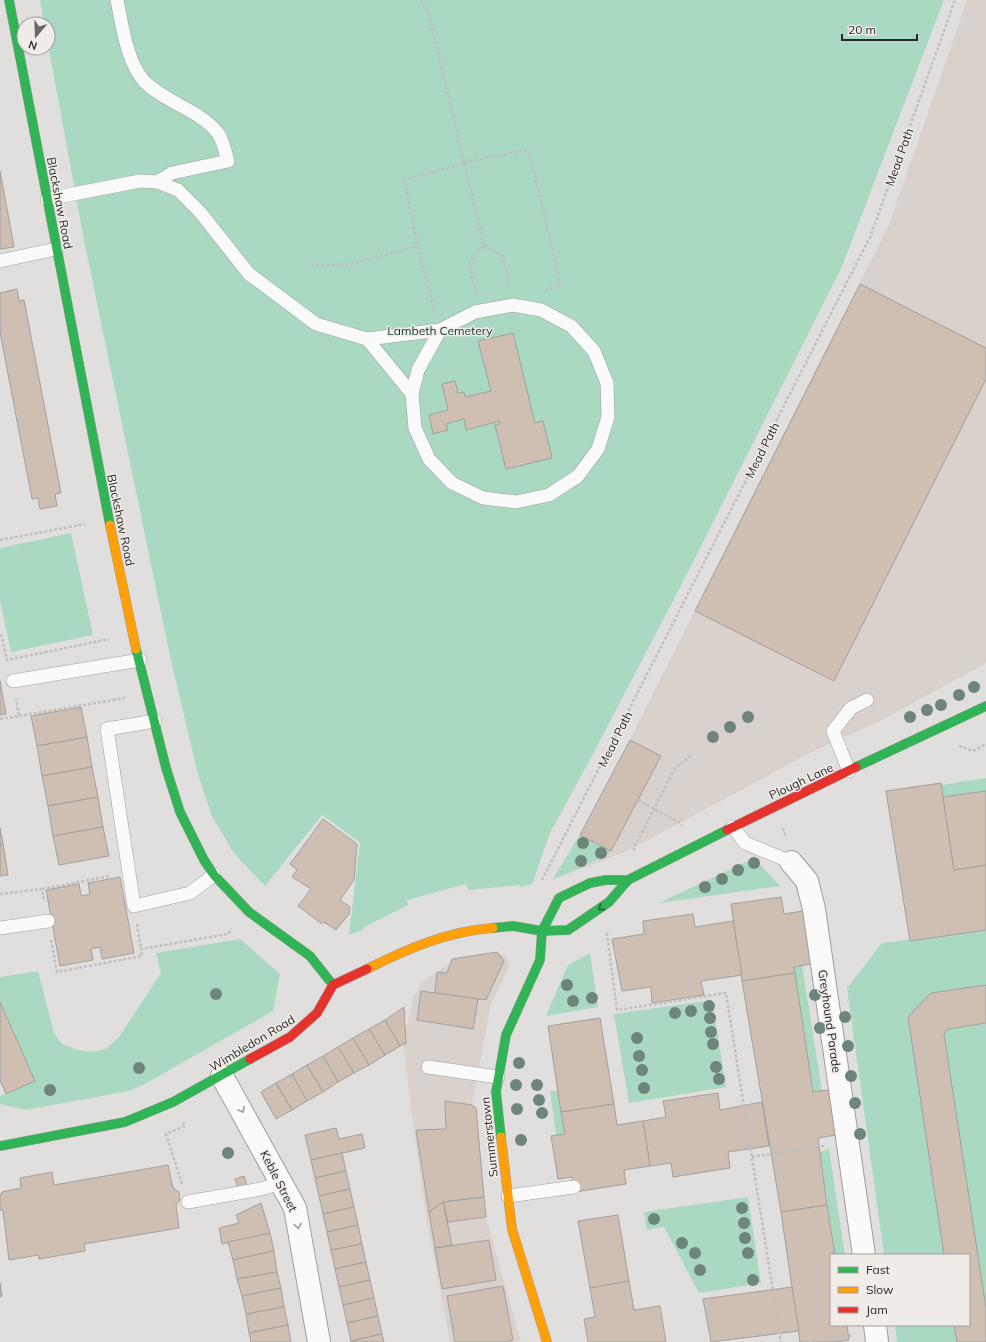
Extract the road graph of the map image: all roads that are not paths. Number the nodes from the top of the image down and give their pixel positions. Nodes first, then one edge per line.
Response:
1 (9, 0) edge
2 (117, 0) edge
3 (157, 182) junction
4 (47, 199) junction
5 (56, 249) junction
6 (0, 261) edge
7 (440, 330) junction
8 (367, 339) junction
9 (412, 394) junction
10 (140, 660) junction
11 (12, 681) dead end
12 (867, 700) dead end
13 (986, 706) edge
14 (155, 721) junction
15 (850, 771) junction
16 (733, 827) junction
17 (791, 862) joint
18 (214, 875) junction
19 (628, 880) junction
20 (48, 921) road end
21 (0, 928) edge
22 (542, 931) junction
23 (333, 985) junction
24 (428, 1067) dead end
25 (222, 1076) junction
26 (498, 1077) junction
27 (0, 1146) edge
28 (281, 1183) junction
29 (574, 1187) dead end
30 (508, 1196) junction
31 (188, 1202) road end
32 (864, 1254) edge
33 (319, 1342) edge
34 (547, 1342) edge

1 - 4 street, Blackshaw Road
2 - 3 lane
3 - 4 lane
3 - 8 lane
4 - 5 street, Blackshaw Road
5 - 6 lane
5 - 10 street, Blackshaw Road
7 - 8 lane
7 - 9 lane
7 - 9 lane
8 - 9 lane
10 - 11 lane
10 - 14 street, Blackshaw Road
12 - 15 lane
13 - 15 street, Plough Lane
14 - 18 street, Blackshaw Road
14 - 18 lane
15 - 16 street, Plough Lane
16 - 17 lane, Greyhound Parade
16 - 19 street, Plough Lane
17 - 32 street, Greyhound Parade
18 - 23 street, Blackshaw Road
19 -> 22 street, Plough Lane
19 - 22 street, Plough Lane
20 - 21 lane
22 - 23 street
22 - 26 street, Summerstown
23 - 25 street, Wimbledon Road
24 - 26 lane
25 - 27 street, Wimbledon Road
25 -> 28 street, Keble Street
26 - 30 street, Summerstown
28 - 31 lane
28 -> 33 street, Keble Street
29 - 30 lane
30 - 34 street, Summerstown

